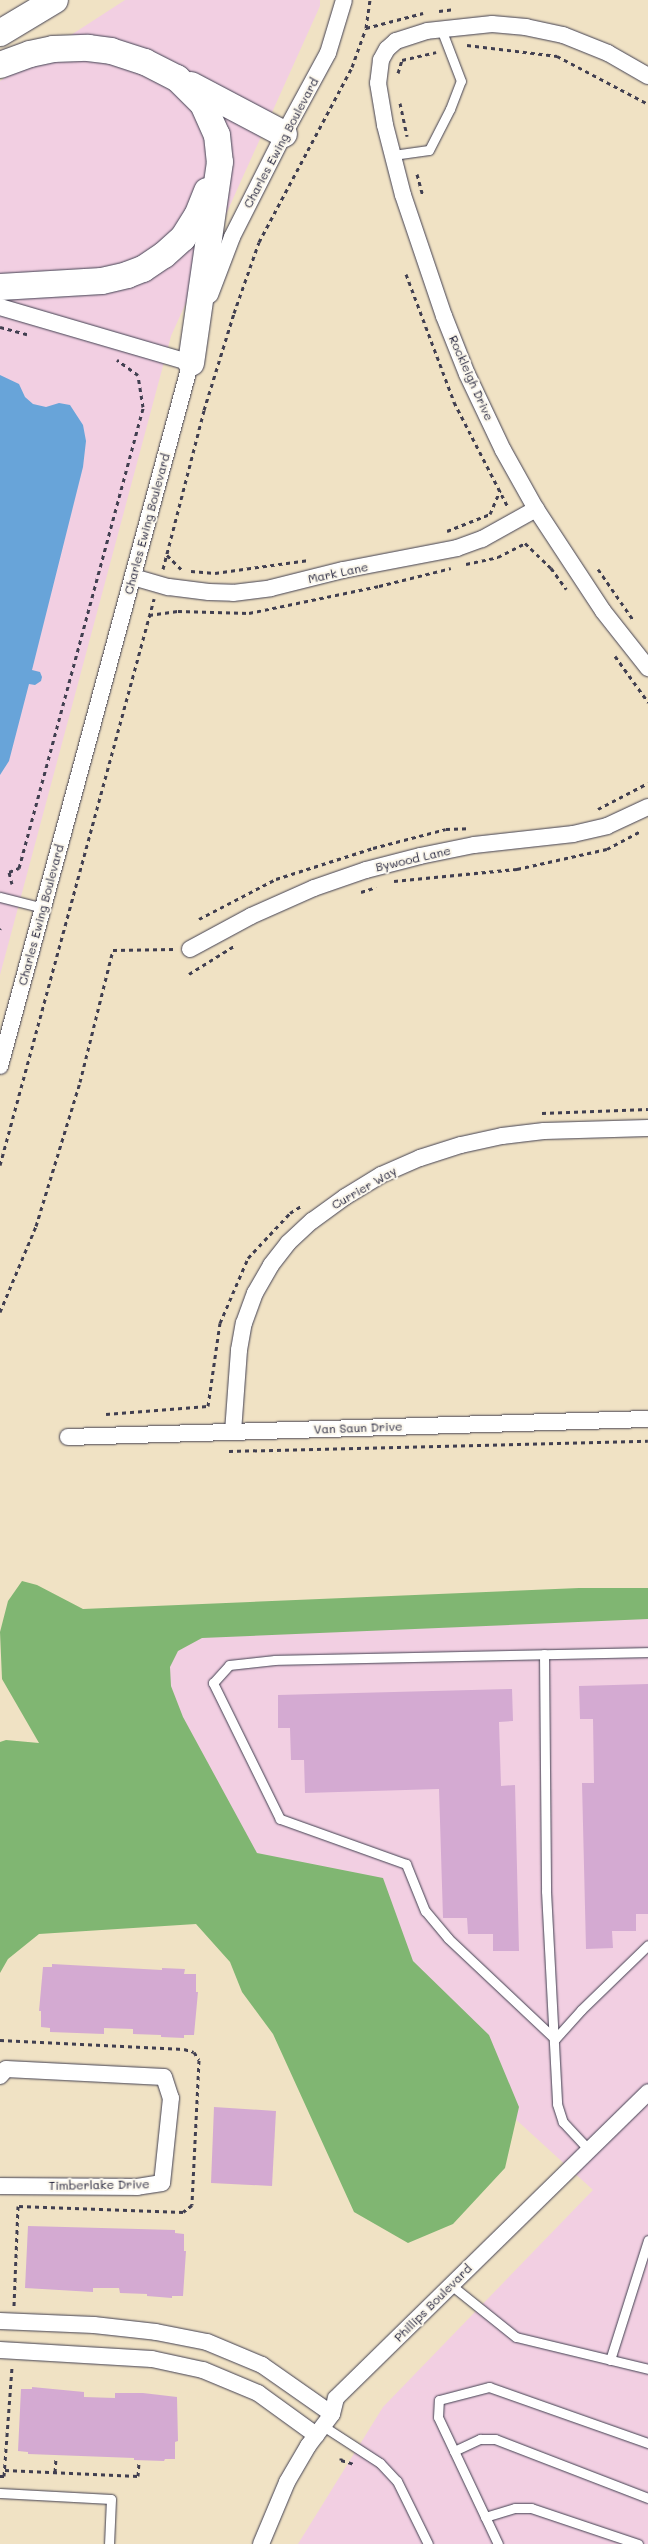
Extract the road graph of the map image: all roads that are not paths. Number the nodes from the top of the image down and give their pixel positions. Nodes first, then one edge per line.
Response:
1 (55, 0) edge
2 (344, 0) edge
3 (441, 29) junction
4 (0, 33) edge
5 (0, 65) edge
6 (173, 76) junction
7 (648, 76) edge
8 (194, 94) junction
9 (284, 134) junction
10 (393, 155) junction
11 (0, 287) edge
12 (0, 307) edge
13 (191, 363) junction
14 (536, 509) junction
15 (133, 578) junction
16 (648, 668) edge
17 (648, 807) edge
18 (0, 897) edge
19 (43, 908) junction
20 (190, 949) road end
21 (0, 1066) edge
22 (648, 1128) edge
23 (648, 1419) edge
24 (233, 1432) junction
25 (68, 1437) dead end
26 (648, 1652) edge
27 (544, 1654) junction
28 (648, 1945) edge
29 (555, 2039) junction
30 (0, 2076) edge
31 (648, 2092) edge
32 (589, 2150) junction
33 (0, 2186) edge
34 (648, 2240) edge
35 (451, 2285) junction
36 (0, 2321) edge
37 (0, 2350) edge
38 (610, 2360) junction
39 (648, 2369) edge
40 (324, 2425) junction
41 (648, 2443) edge
42 (454, 2451) junction
43 (0, 2493) edge
44 (648, 2498) edge
45 (485, 2517) junction
46 (109, 2544) edge
47 (261, 2544) edge
48 (427, 2544) edge
49 (498, 2544) edge
50 (638, 2544) edge

1 - 4 main road
2 - 9 street, Charles Ewing Boulevard
3 - 7 street
3 - 10 street, Rockleigh Drive
3 - 10 lane
5 - 6 main road
6 - 8 main road
6 - 9 main road
8 - 11 main road
8 - 13 main road
9 - 13 street, Charles Ewing Boulevard
10 - 14 street, Rockleigh Drive
12 - 13 street
13 - 15 street, Charles Ewing Boulevard
14 - 15 street, Mark Lane
14 - 16 street, Rockleigh Drive
15 - 19 street, Charles Ewing Boulevard
17 - 20 street, Bywood Lane
18 - 19 lane
19 - 21 street, Charles Ewing Boulevard
22 - 24 street, Currier Way
23 - 24 street, Van Saun Drive
24 - 25 street, Van Saun Drive
26 - 27 lane
27 - 29 lane
27 - 29 lane
28 - 29 lane
29 - 32 lane
30 - 33 street, Timberlake Drive
31 - 32 street, Phillips Boulevard
32 - 35 street, Phillips Boulevard
34 - 38 lane
35 - 38 lane
35 - 40 street, Phillips Boulevard
36 - 40 street
37 - 40 street
38 - 39 lane
40 - 47 street, Phillips Boulevard
40 - 48 lane
41 - 42 lane
42 - 44 lane
42 - 45 lane
43 - 46 lane
45 - 49 lane
45 - 50 lane

